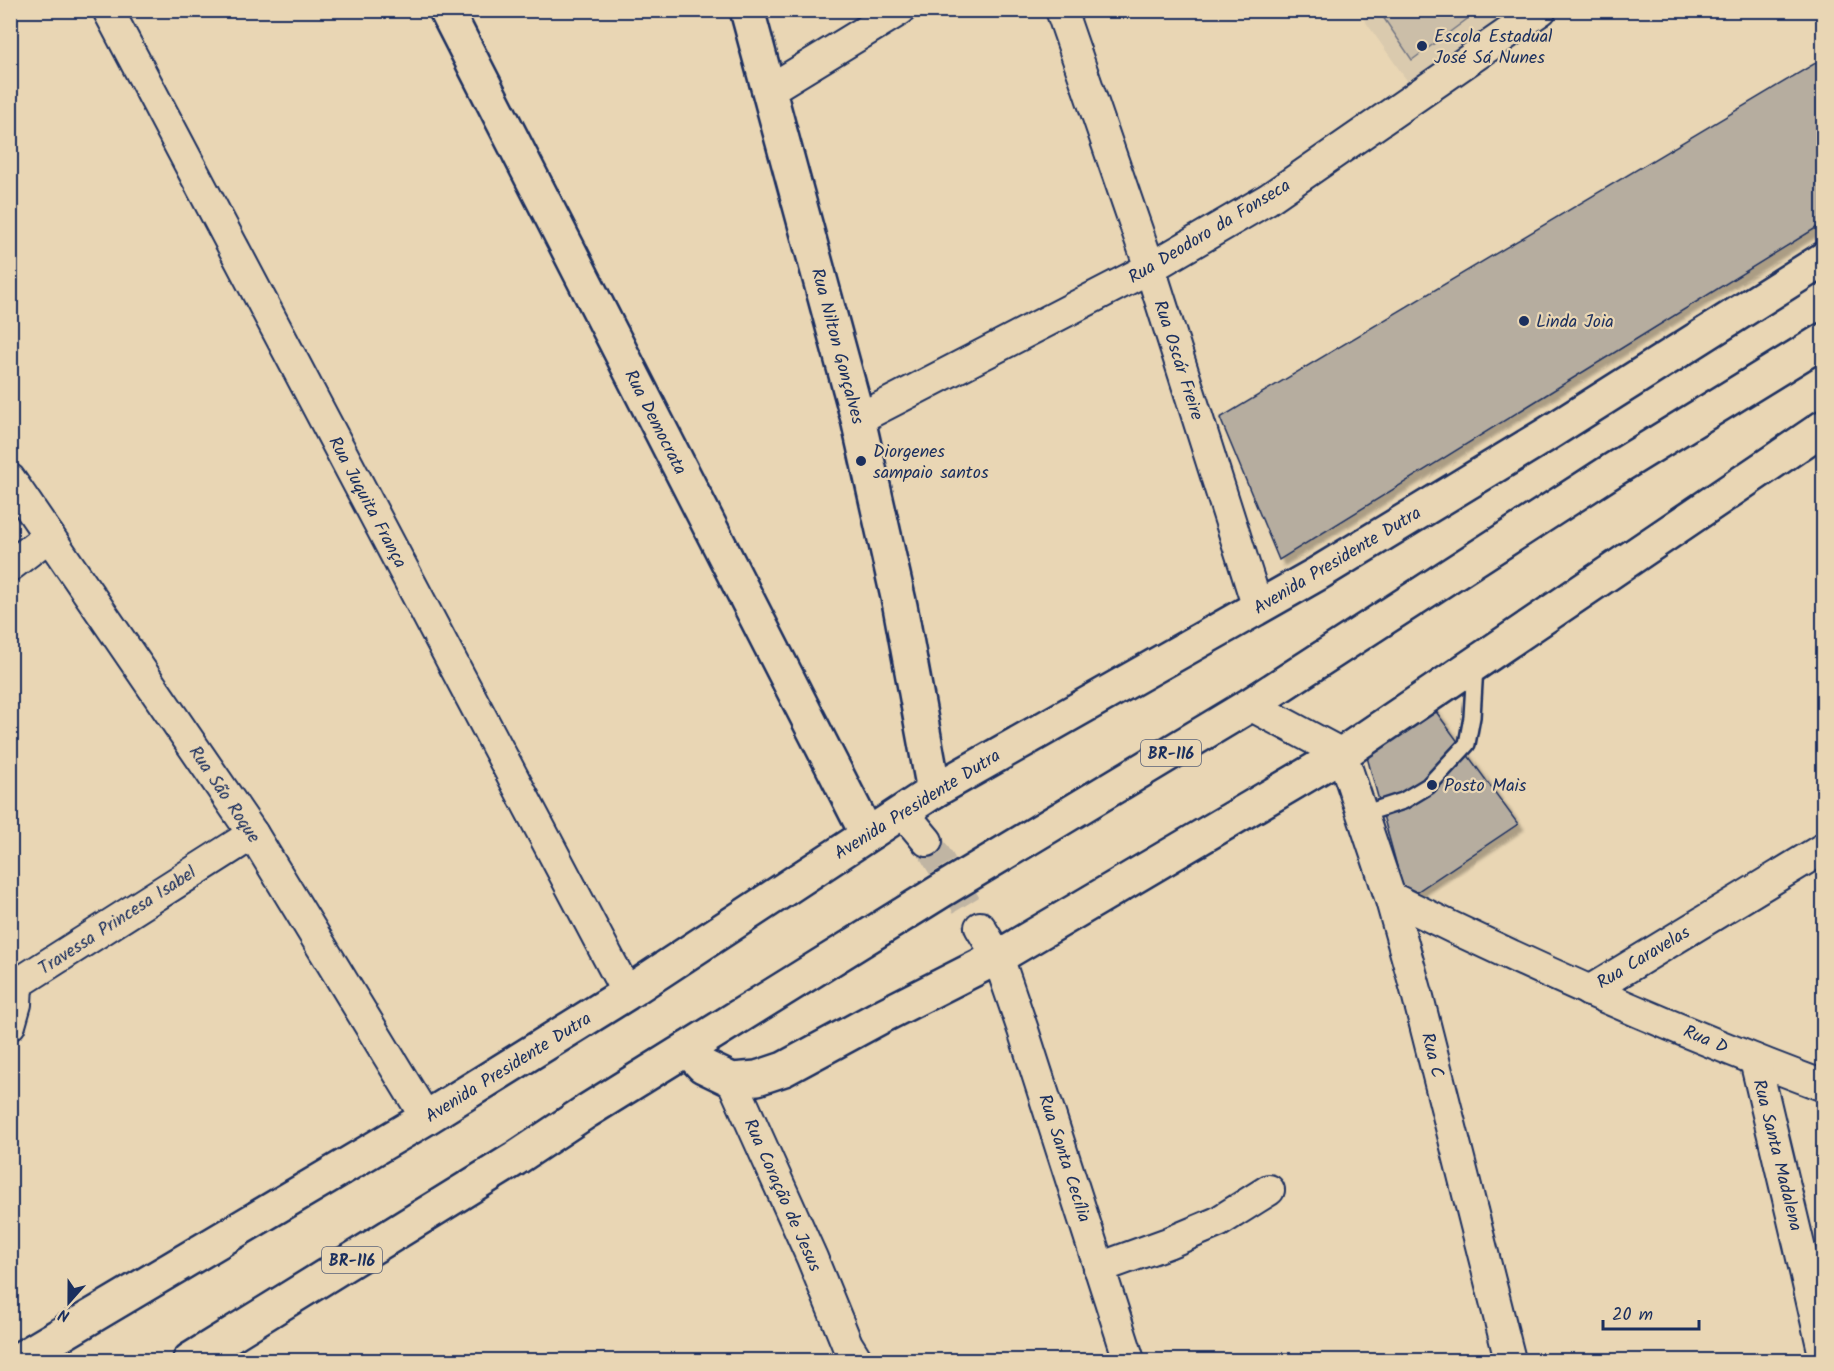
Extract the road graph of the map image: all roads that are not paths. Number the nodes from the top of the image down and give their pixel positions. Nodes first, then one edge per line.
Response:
1 (108, 10) edge
2 (446, 10) edge
3 (747, 10) edge
4 (900, 10) edge
5 (1061, 10) edge
6 (1541, 10) edge
7 (769, 90) junction
8 (1824, 259) edge
9 (1150, 268) junction
10 (1824, 340) edge
11 (858, 419) junction
12 (1824, 427) edge
13 (10, 479) edge
14 (49, 536) junction
15 (10, 566) edge
16 (1258, 608) junction
17 (1475, 664) junction
18 (1250, 705) junction
19 (1342, 754) junction
20 (934, 791) junction
21 (902, 811) junction
22 (1363, 814) junction
23 (253, 834) junction
24 (867, 834) junction
25 (927, 841) tunnel mouth
26 (1824, 848) edge
27 (1390, 897) junction
28 (980, 927) tunnel mouth
29 (998, 957) junction
30 (14, 978) edge
31 (1589, 991) junction
32 (627, 993) junction
33 (10, 1025) edge
34 (687, 1049) junction
35 (1755, 1060) junction
36 (732, 1080) junction
37 (1824, 1086) edge
38 (426, 1118) junction
39 (1269, 1190) dead end
40 (1099, 1268) junction
41 (1824, 1354) edge
42 (18, 1360) edge
43 (190, 1360) edge
44 (856, 1360) edge
45 (1129, 1360) edge
46 (1510, 1360) edge

1 - 32 street, Rua Juquita França
2 - 24 main road, Rua Democrata
3 - 7 main road, Rua Nilton Gonçalves
4 - 7 street
5 - 9 street, Rua Oscár Freire
6 - 9 street, Rua Deodoro da Fonseca
7 - 11 main road, Rua Nilton Gonçalves
8 - 16 main road, Avenida Presidente Dutra
9 - 11 street, Rua Deodoro da Fonseca
9 - 16 street, Rua Oscár Freire
10 - 18 main road, BR-116
11 - 20 main road, Rua Nilton Gonçalves
12 - 17 main road
13 - 14 street, Rua São Roque
14 - 15 street
14 - 23 street, Rua São Roque
16 - 20 main road, Avenida Presidente Dutra
17 - 19 main road
17 - 22 lane
18 - 19 street
18 - 34 main road, BR-116
19 - 22 street, Rua C
19 - 29 main road
20 - 21 main road, Avenida Presidente Dutra
21 - 24 main road, Avenida Presidente Dutra
21 - 25 street
22 - 27 street, Rua C
23 - 30 street, Travessa Princesa Isabel
23 - 38 street, Rua São Roque
24 - 32 main road, Avenida Presidente Dutra
26 - 31 street, Rua Caravelas
27 - 31 street, Rua Caravelas
27 - 46 street, Rua C
28 - 29 street, Rua Santa Cecília
29 - 36 main road
29 - 40 street, Rua Santa Cecília
30 - 33 street, Travessa Princesa Isabel
31 - 35 street, Rua D
32 - 38 main road, Avenida Presidente Dutra
34 - 36 main road
34 - 43 main road, BR-116
35 - 37 street, Rua D
35 - 41 street, Rua Santa Madalena
36 - 44 street, Rua Coração de Jesus
38 - 42 main road, Avenida Presidente Dutra
39 - 40 street
40 - 45 street, Rua Santa Cecília

